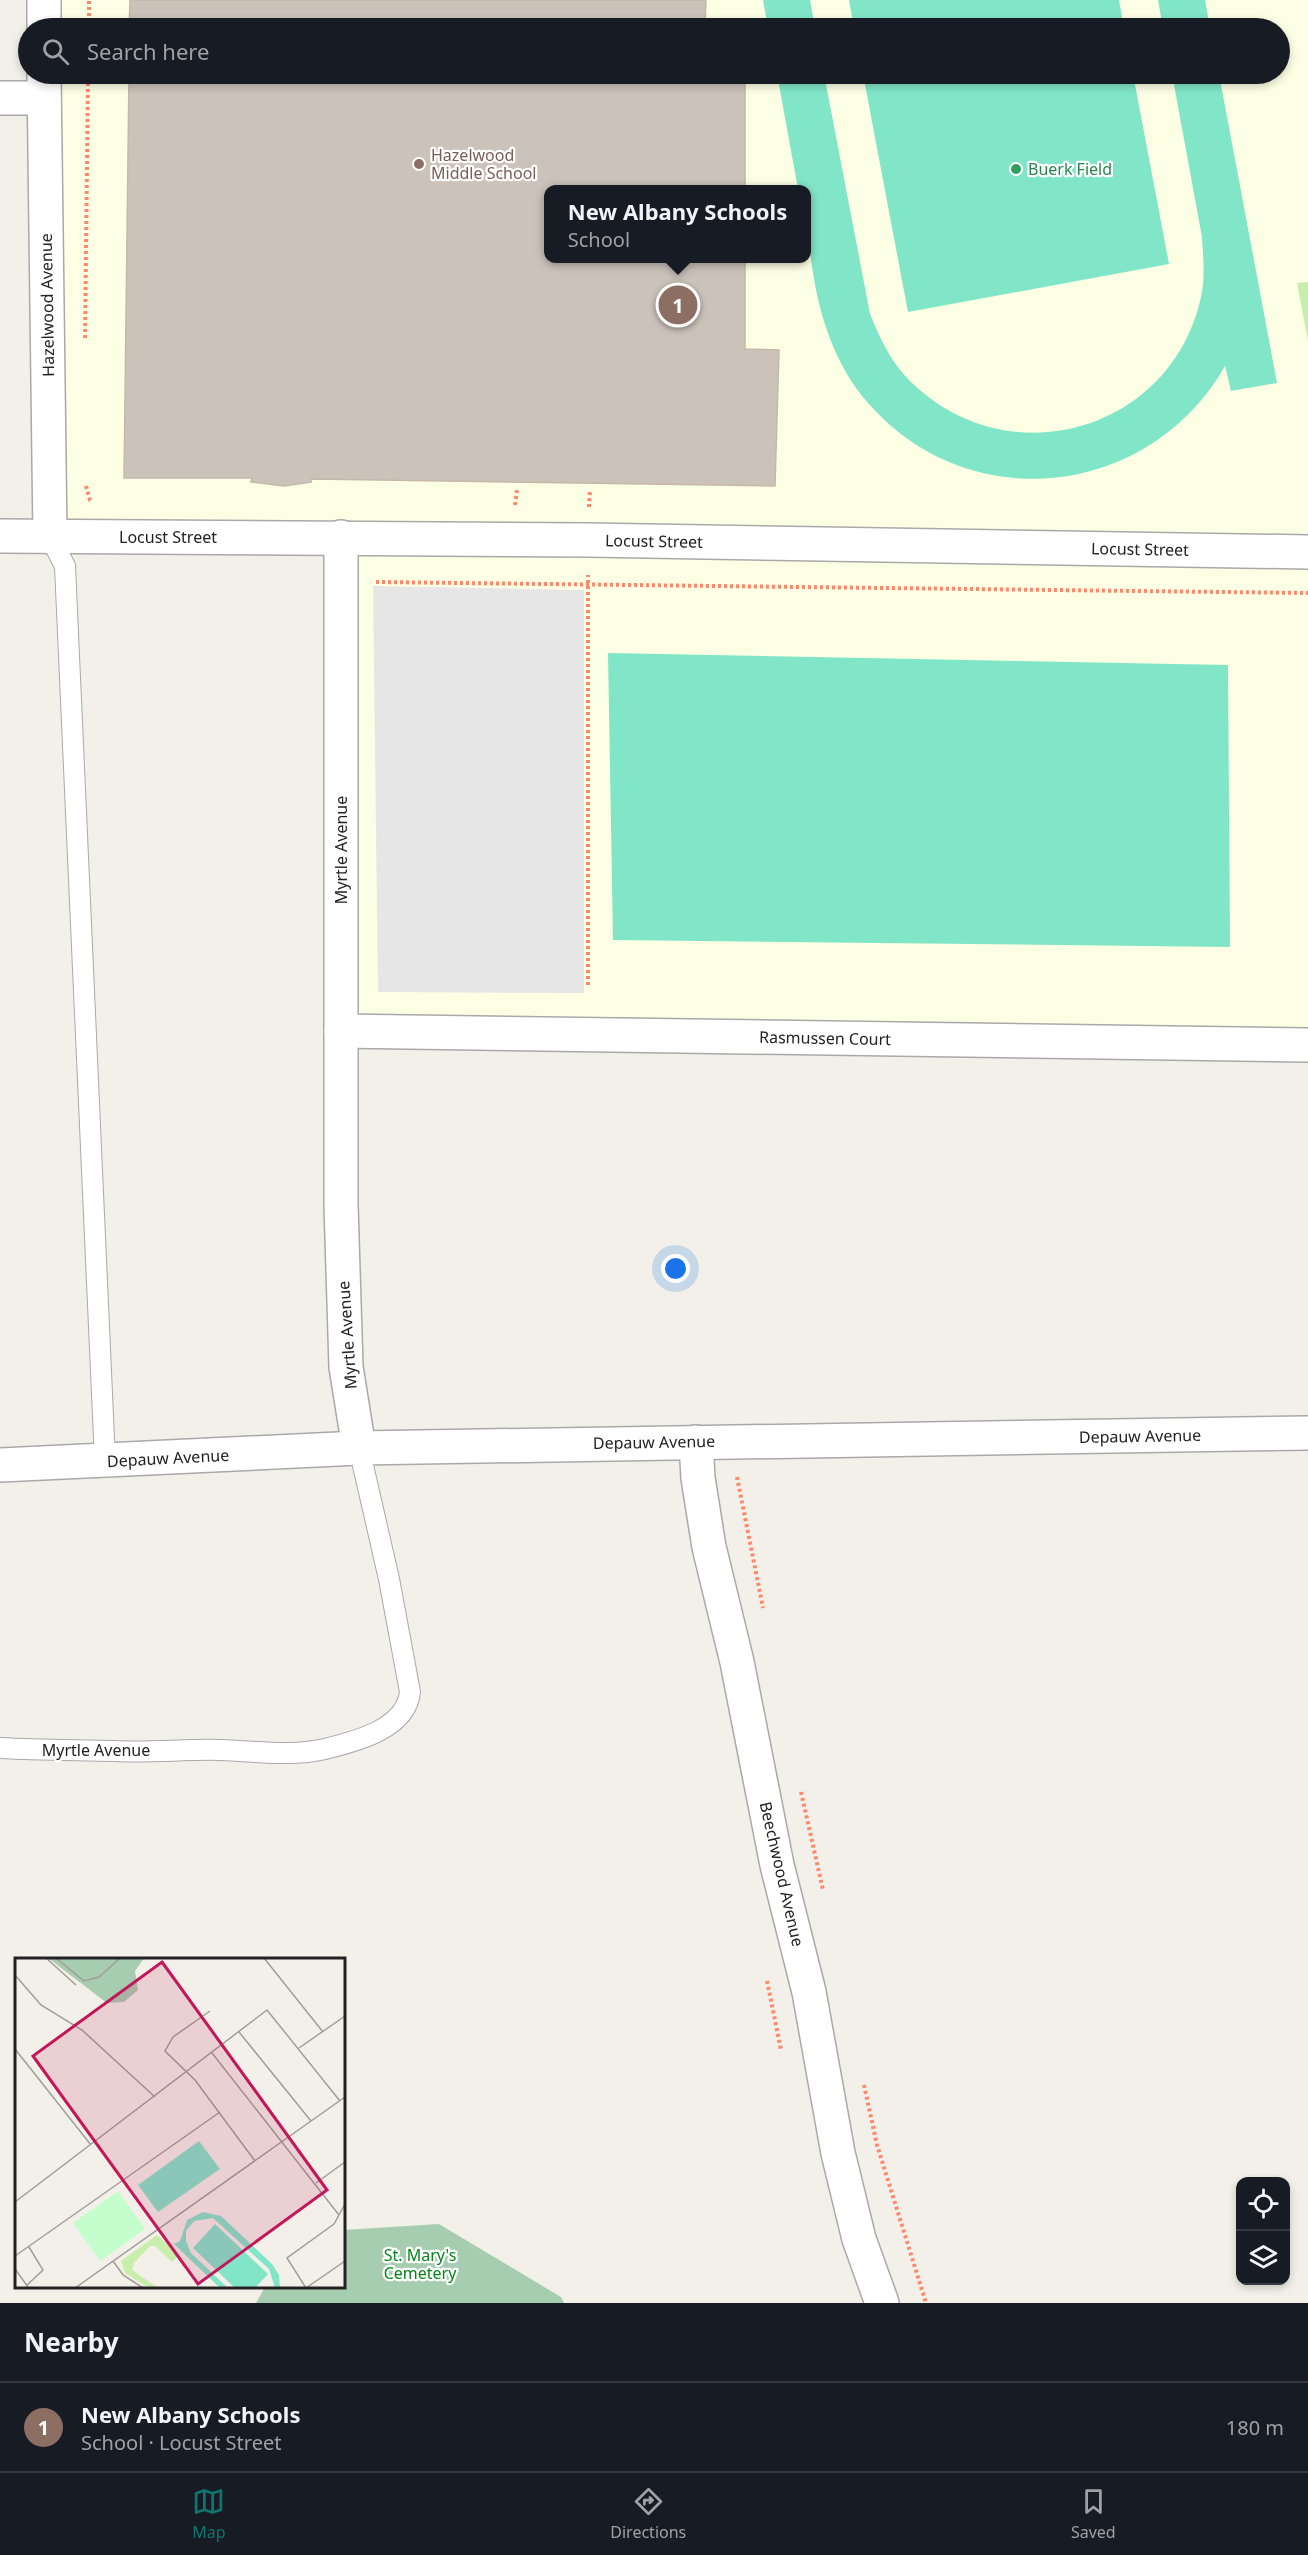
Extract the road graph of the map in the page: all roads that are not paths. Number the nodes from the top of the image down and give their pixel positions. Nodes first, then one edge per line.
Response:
1 (44, 0) edge
2 (44, 18) edge
3 (44, 86) edge
4 (0, 98) edge
5 (0, 536) edge
6 (50, 537) junction
7 (341, 537) junction
8 (1308, 552) edge
9 (341, 1031) junction
10 (1308, 1045) edge
11 (1308, 1433) edge
12 (696, 1442) junction
13 (359, 1448) junction
14 (105, 1461) junction
15 (0, 1465) edge
16 (0, 1748) edge
17 (882, 2303) edge

1 - 2 street
3 - 4 street
3 - 6 street, Hazelwood Avenue
5 - 6 street, Locust Street
6 - 7 street, Locust Street
6 - 14 lane
7 - 8 street, Locust Street
7 - 9 street, Myrtle Avenue
9 - 10 street, Rasmussen Court
9 - 13 street, Myrtle Avenue
11 - 12 street, Depauw Avenue
12 - 13 street, Depauw Avenue
12 - 17 street, Beechwood Avenue
13 - 14 street, Depauw Avenue
13 - 16 lane, Myrtle Avenue
14 - 15 street, Depauw Avenue

